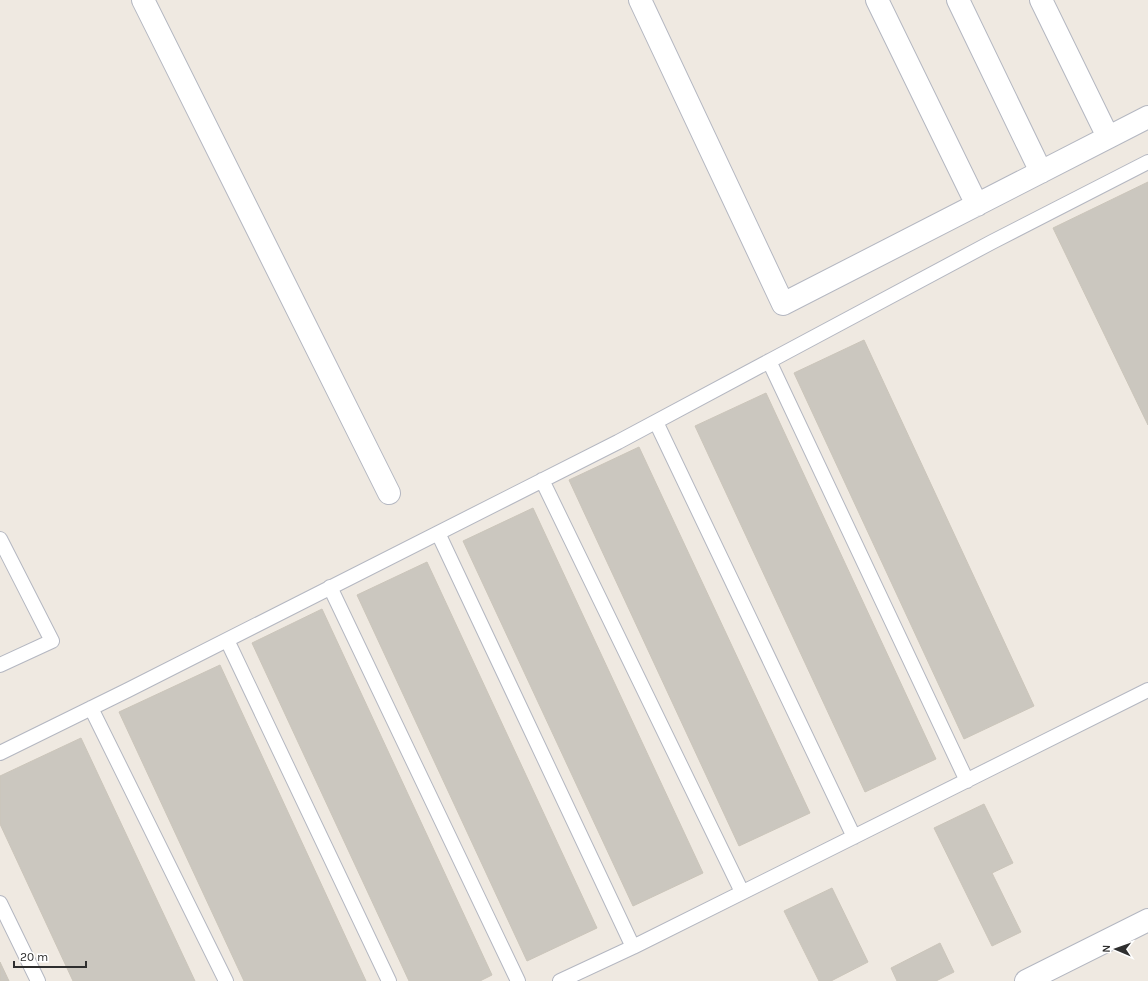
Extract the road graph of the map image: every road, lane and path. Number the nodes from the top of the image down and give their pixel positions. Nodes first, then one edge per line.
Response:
1 (143, 0) edge
2 (640, 0) edge
3 (876, 0) edge
4 (958, 0) edge
5 (1040, 0) edge
6 (1148, 117) edge
7 (1108, 137) junction
8 (1148, 162) edge
9 (1041, 172) junction
10 (976, 205) junction
11 (769, 361) junction
12 (656, 422) junction
13 (542, 480) junction
14 (389, 493) dead end
15 (438, 533) junction
16 (0, 539) edge
17 (330, 588) junction
18 (227, 640) junction
19 (0, 665) edge
20 (1148, 690) edge
21 (91, 708) junction
22 (0, 753) edge
23 (967, 781) junction
24 (854, 837) junction
25 (742, 892) junction
26 (0, 903) edge
27 (1148, 920) edge
28 (633, 947) junction
29 (1036, 979) edge
30 (38, 981) edge
31 (226, 981) edge
32 (389, 981) edge
33 (518, 981) edge
34 (560, 981) edge

1 - 14 street
2 - 10 street
3 - 10 street
4 - 9 street
5 - 7 street
6 - 7 street
7 - 9 street
8 - 11 lane
9 - 10 street
11 - 12 lane
11 - 23 lane
12 - 13 lane
12 - 24 lane
13 - 15 lane
13 - 25 lane
15 - 17 lane
15 - 28 lane
16 - 19 lane
17 - 18 lane
17 - 33 lane
18 - 21 lane
18 - 32 lane
20 - 23 lane
21 - 22 lane
21 - 31 lane
23 - 24 lane
24 - 25 lane
25 - 28 lane
26 - 30 lane
27 - 29 street
28 - 34 lane

